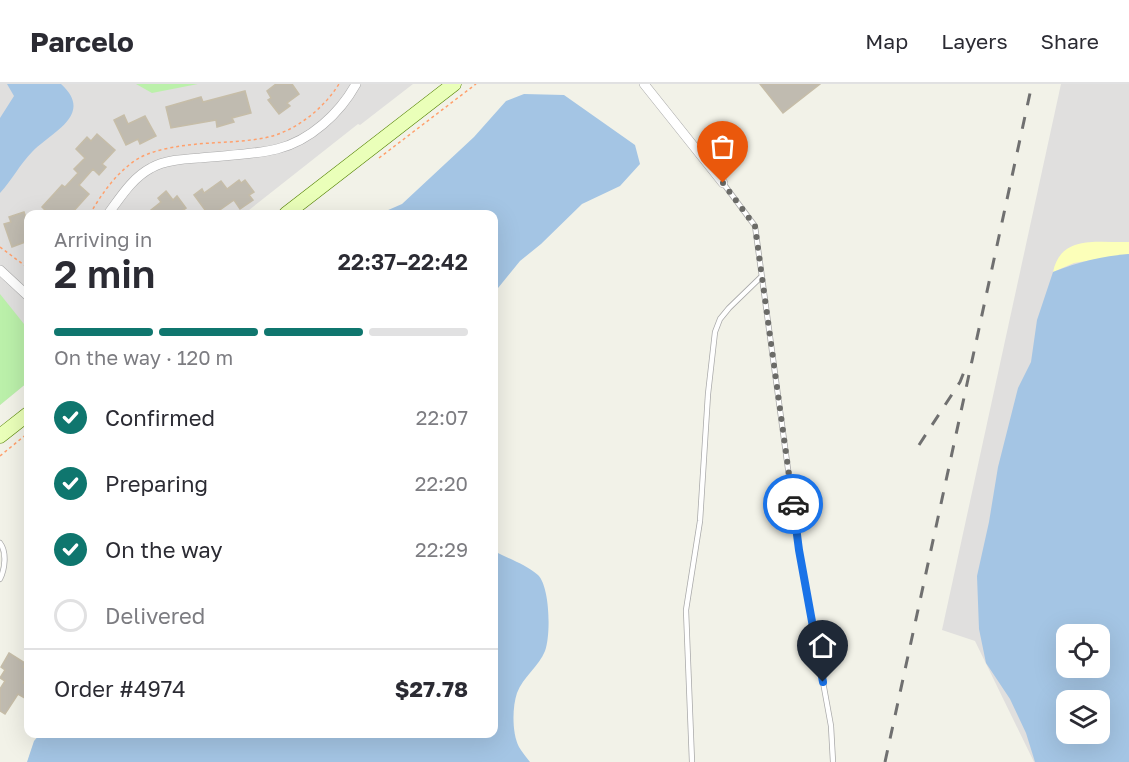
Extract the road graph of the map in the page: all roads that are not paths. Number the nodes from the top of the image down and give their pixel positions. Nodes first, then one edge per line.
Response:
1 (356, 84) edge
2 (454, 84) edge
3 (644, 84) edge
4 (723, 183) joint
5 (111, 210) edge
6 (291, 210) edge
7 (0, 270) edge
8 (762, 276) junction
9 (24, 291) edge
10 (24, 417) edge
11 (0, 436) edge
12 (0, 543) edge
13 (0, 579) edge
14 (692, 762) edge
15 (833, 762) edge

1 - 5 street
2 - 6 main road
3 - 4 street
4 - 8 lane
7 - 9 street
8 - 14 lane
8 - 15 lane
10 - 11 main road
12 - 13 lane

